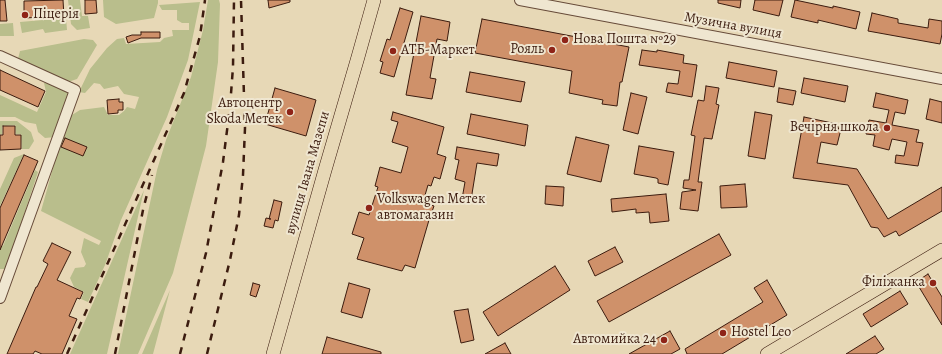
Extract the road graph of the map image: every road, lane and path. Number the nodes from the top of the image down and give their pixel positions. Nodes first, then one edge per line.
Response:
1 (374, 0) edge
2 (520, 0) edge
3 (0, 56) edge
4 (942, 79) edge
5 (942, 250) edge
6 (0, 298) edge
7 (273, 354) edge
8 (767, 354) edge

1 - 7 main road, вулиця Івана Мазепи
2 - 4 street, Музична вулиця
3 - 6 street
5 - 8 main road

